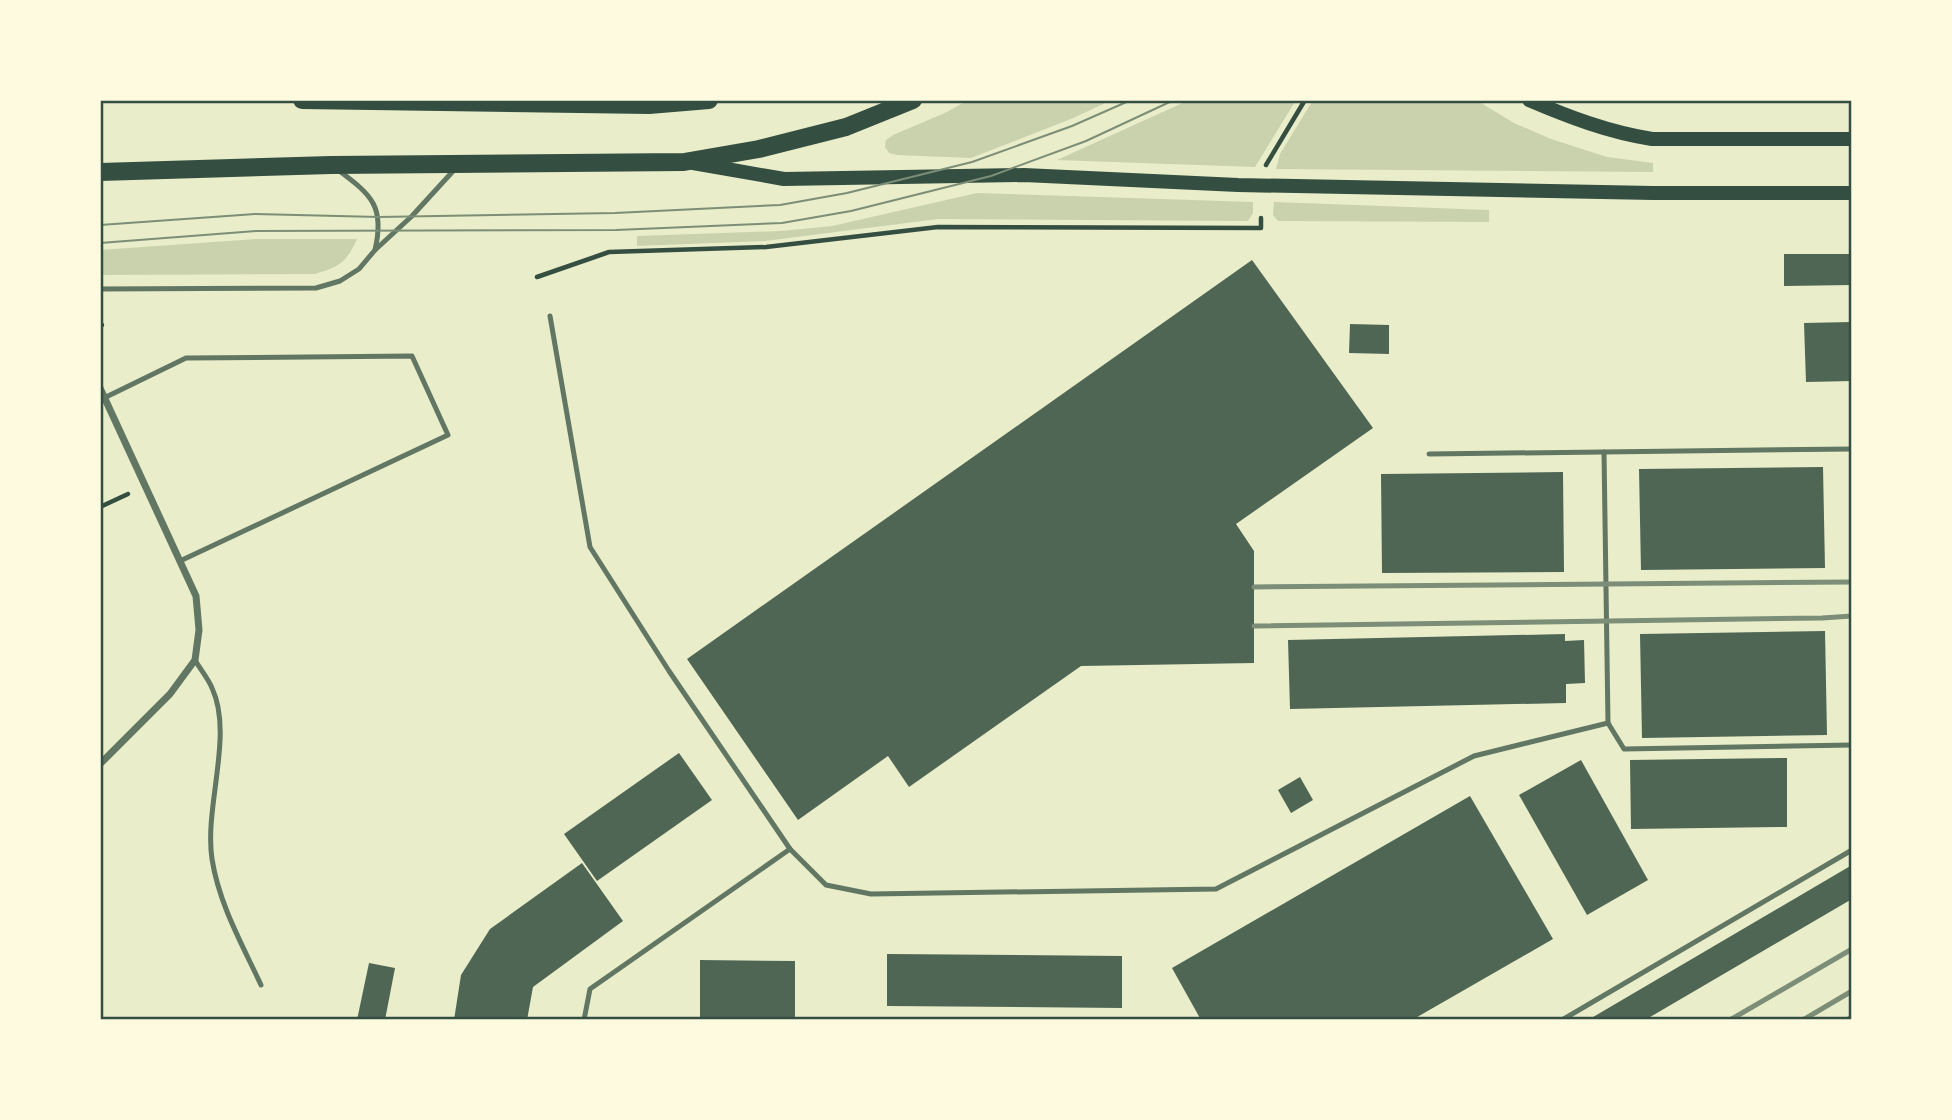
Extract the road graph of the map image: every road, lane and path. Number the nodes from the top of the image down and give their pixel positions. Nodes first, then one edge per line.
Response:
1 (302, 100) edge
2 (709, 100) edge
3 (914, 100) edge
4 (1305, 100) edge
5 (1529, 100) edge
6 (1852, 139) edge
7 (684, 162) junction
8 (460, 163) junction
9 (331, 165) junction
10 (1265, 168) dead end
11 (100, 172) edge
12 (1852, 193) edge
13 (1261, 218) dead end
14 (375, 250) junction
15 (537, 277) dead end
16 (100, 289) edge
17 (550, 316) dead end
18 (100, 388) edge
19 (104, 398) junction
20 (1852, 449) edge
21 (1604, 452) junction
22 (1429, 454) dead end
23 (107, 503) dead end
24 (100, 507) edge
25 (180, 561) junction
26 (195, 660) junction
27 (1608, 723) junction
28 (1852, 745) edge
29 (100, 764) edge
30 (790, 849) junction
31 (1852, 850) edge
32 (261, 985) dead end
33 (584, 1020) edge
34 (1562, 1020) edge

1 - 2 main road
3 - 7 main road
4 - 10 path
5 - 6 main road
7 - 8 main road
7 - 12 main road
8 - 9 main road
8 - 14 lane
9 - 11 main road
9 - 14 lane
13 - 15 path
14 - 16 lane
17 - 30 lane
18 - 19 street
19 - 25 street
19 - 25 lane
20 - 21 lane
21 - 22 lane
21 - 27 lane
23 - 24 path
25 - 26 street
26 - 29 street
26 - 32 lane
27 - 28 lane
27 - 30 lane
30 - 33 lane
31 - 34 lane

